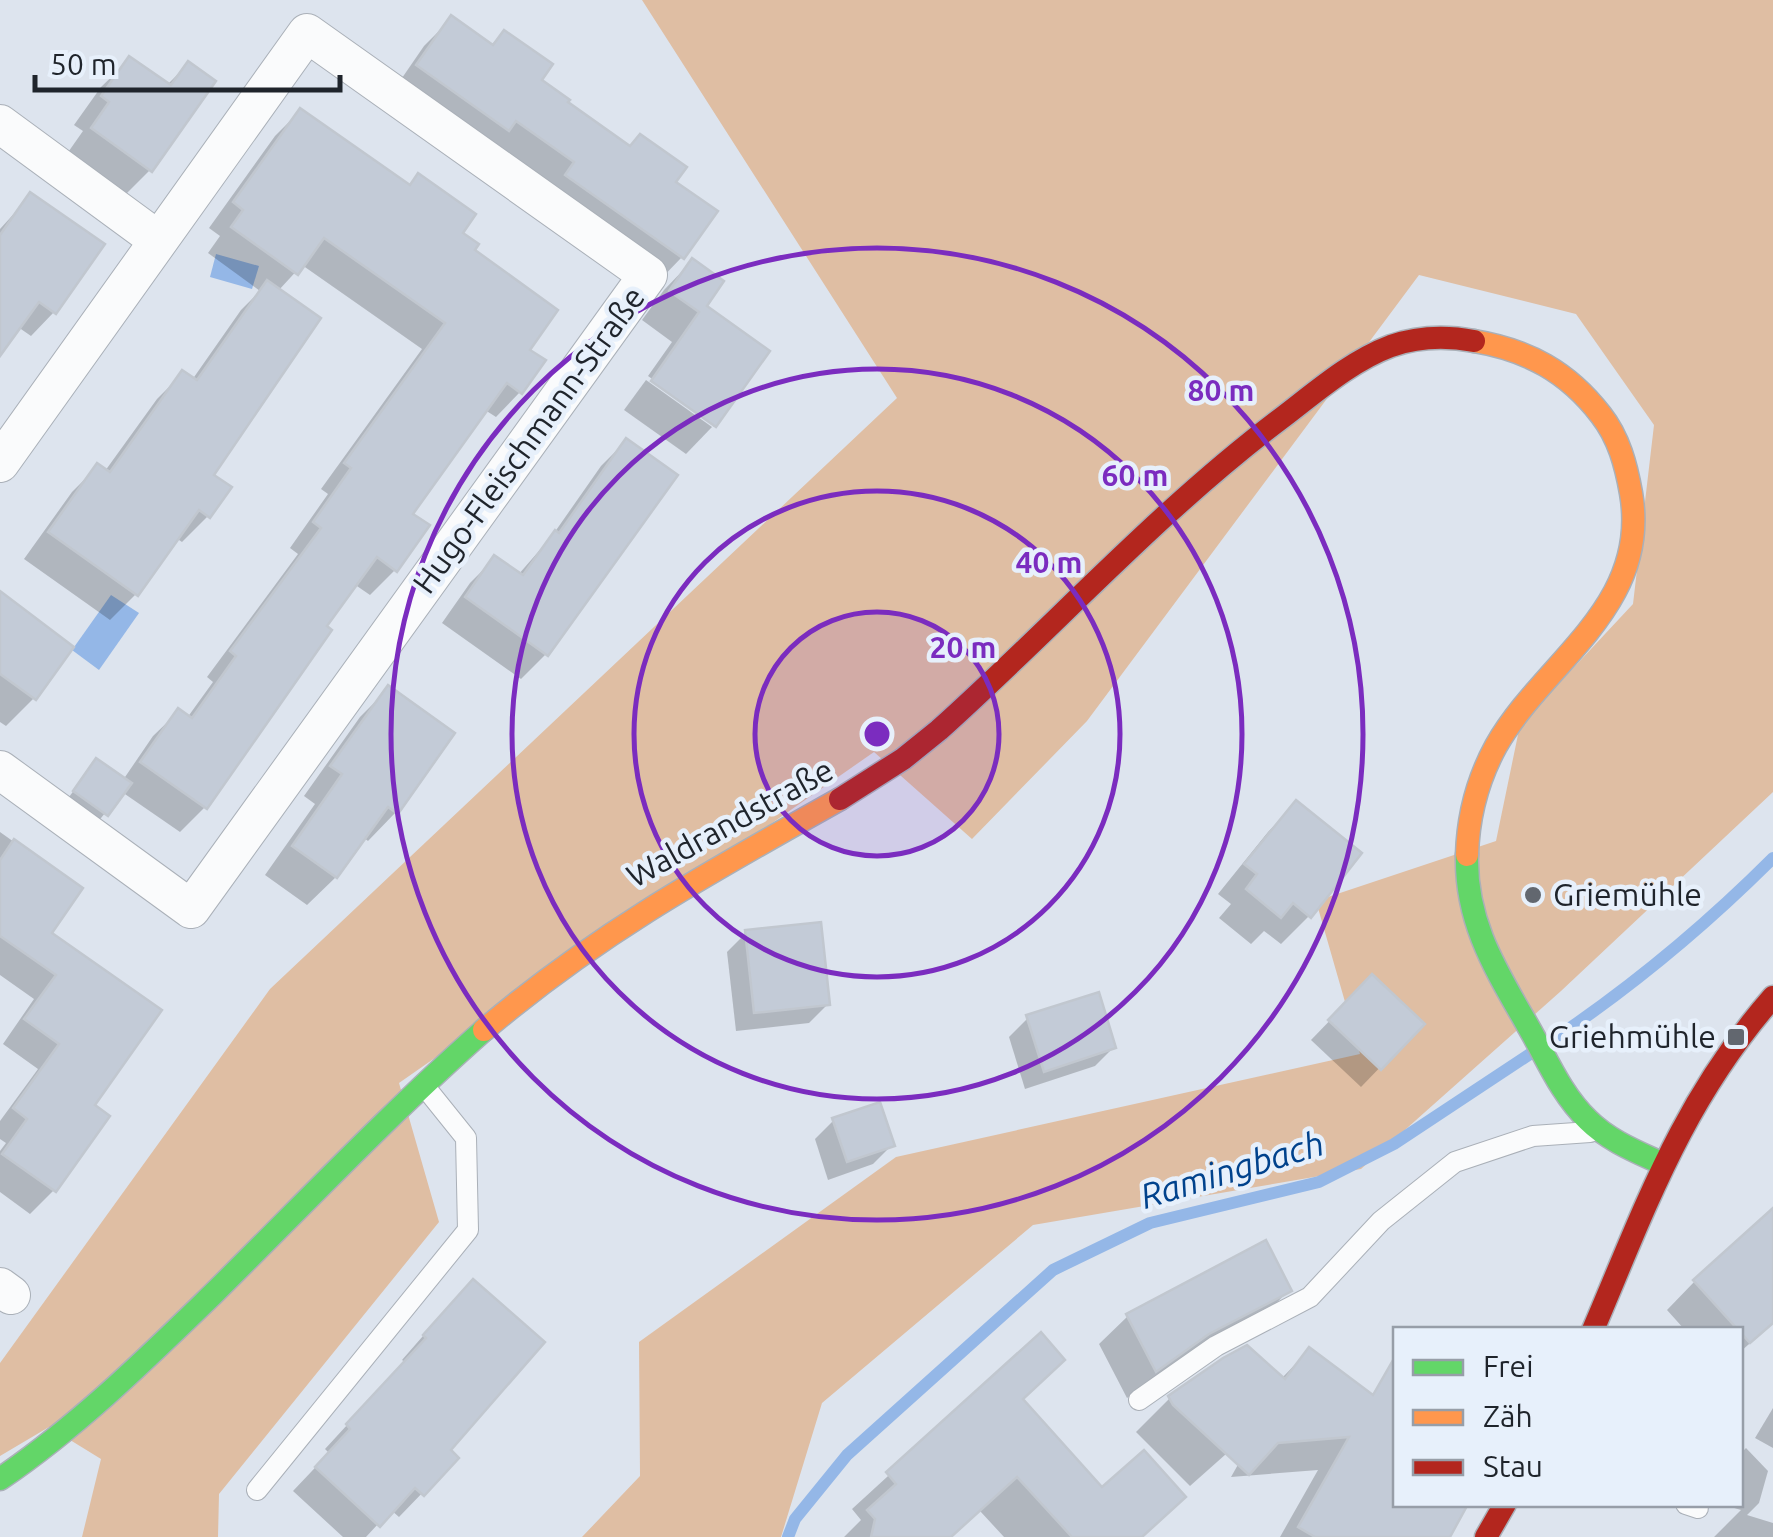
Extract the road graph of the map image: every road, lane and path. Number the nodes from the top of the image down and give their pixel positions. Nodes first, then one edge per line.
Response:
1 (0, 124) edge
2 (158, 240) junction
3 (0, 463) edge
4 (0, 770) edge
5 (1773, 997) edge
6 (423, 1085) junction
7 (1600, 1131) junction
8 (1661, 1163) junction
9 (1593, 1327) edge
10 (1140, 1400) dead end
11 (0, 1480) edge
12 (257, 1490) dead end
13 (1503, 1507) edge
14 (1486, 1537) edge

1 - 2 street
2 - 3 street, Hugo-Fleischmann-Straße
2 - 4 street, Hugo-Fleischmann-Straße
5 - 8 street
6 - 7 street, Waldrandstraße
6 - 11 street, Waldrandstraße
6 - 12 lane
7 - 8 street, Waldrandstraße
7 - 10 lane
8 - 9 street
13 - 14 street

